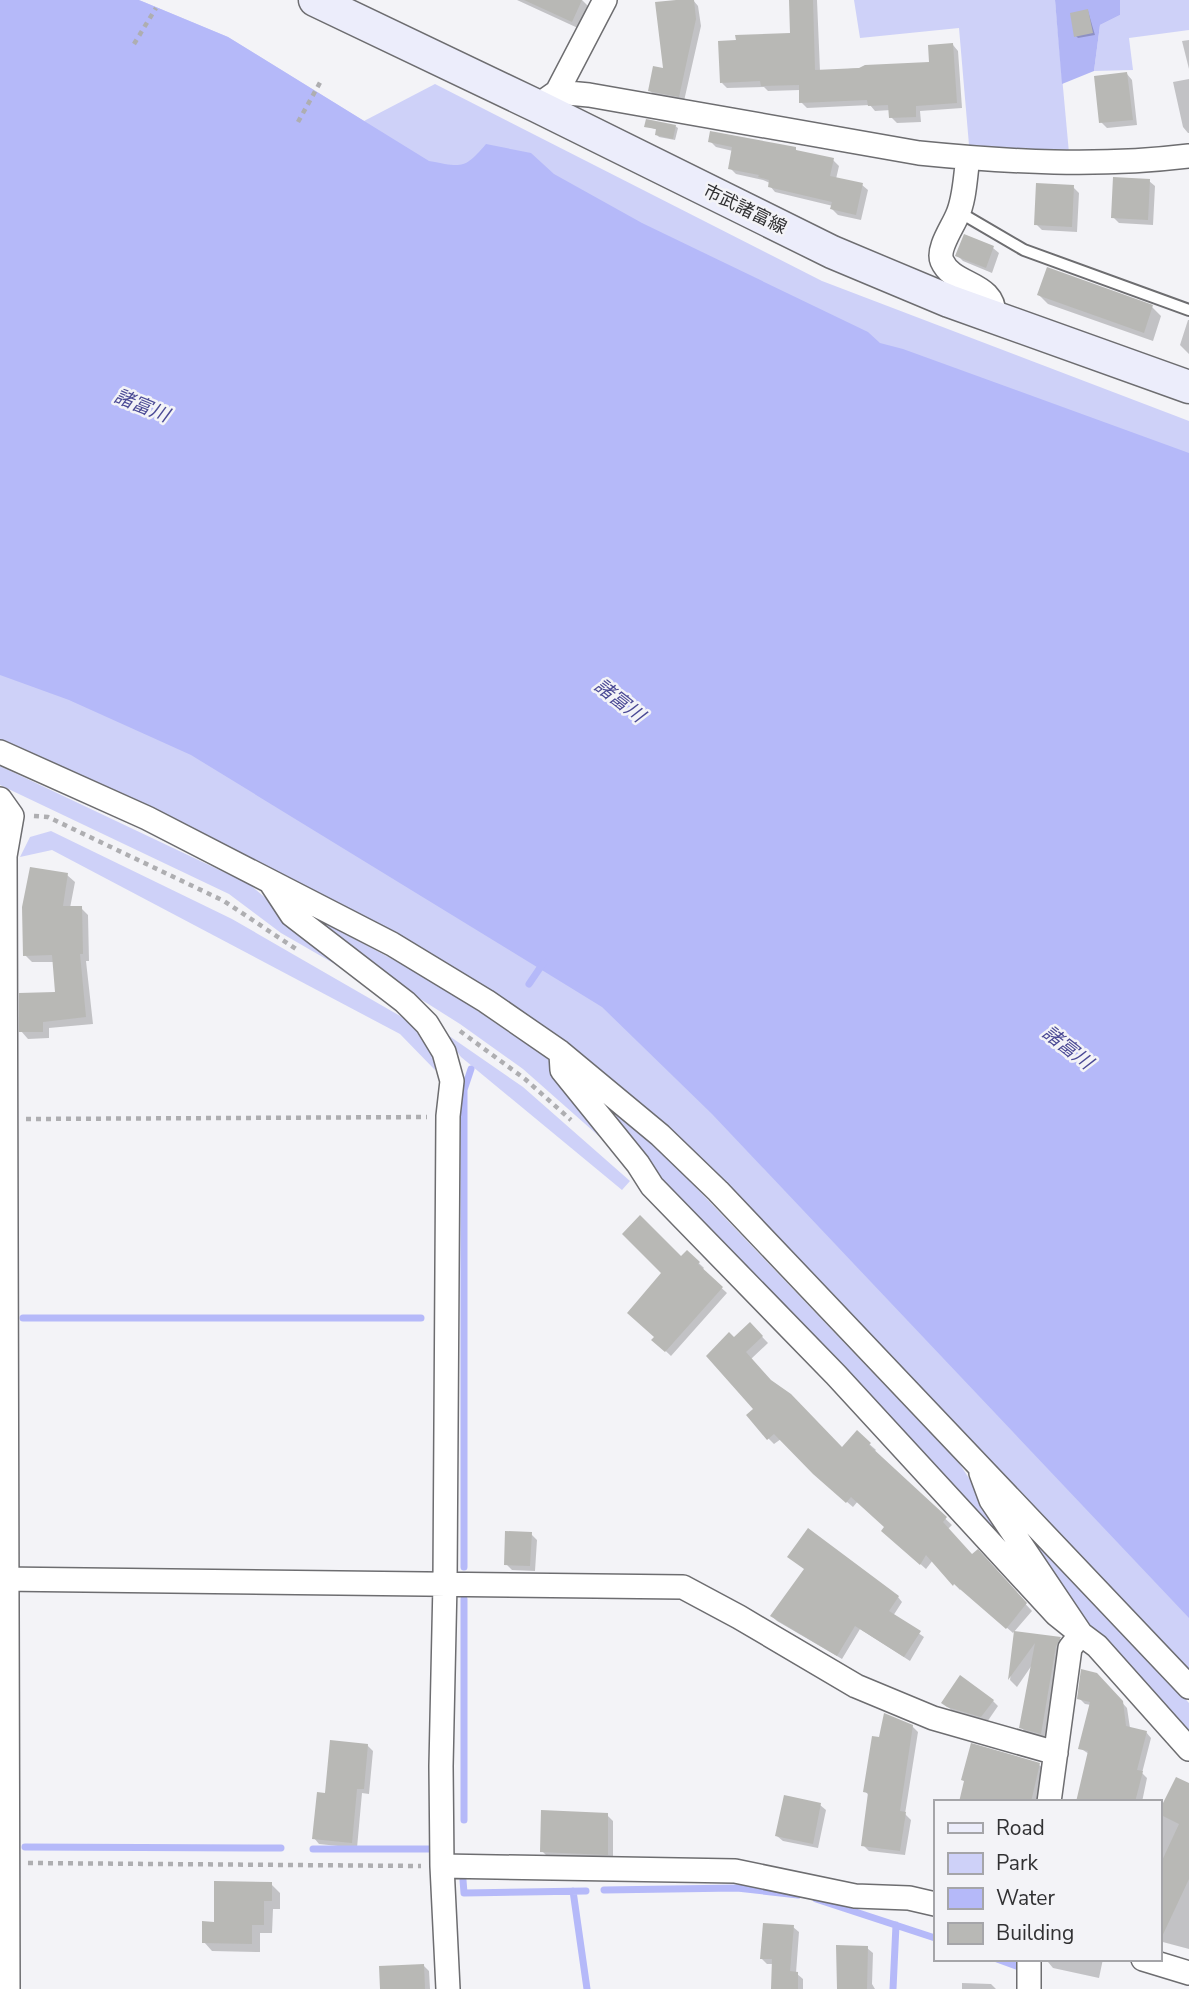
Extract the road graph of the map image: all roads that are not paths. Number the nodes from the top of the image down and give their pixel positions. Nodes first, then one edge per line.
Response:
1 (315, 0) edge
2 (605, 0) edge
3 (547, 99) junction
4 (1189, 156) edge
5 (968, 158) junction
6 (959, 212) junction
7 (1189, 310) edge
8 (994, 317) junction
9 (1189, 387) edge
10 (0, 752) edge
11 (4, 809) edge
12 (271, 883) junction
13 (561, 1052) junction
14 (3, 1119) edge
15 (978, 1463) junction
16 (3, 1579) edge
17 (445, 1583) junction
18 (1081, 1634) junction
19 (1189, 1687) edge
20 (1189, 1749) edge
21 (1056, 1753) junction
22 (1049, 1800) edge
23 (442, 1866) junction
24 (934, 1904) edge
25 (1029, 1961) edge
26 (1150, 1961) edge
27 (1189, 1973) edge
28 (8, 1989) edge
29 (448, 1989) edge
30 (1029, 1989) edge

1 - 3 main road, 市武諸富線
2 - 3 street
3 - 5 street
3 - 8 main road, 市武諸富線
4 - 5 street
5 - 6 street
6 - 7 lane
6 - 8 street
8 - 9 main road, 市武諸富線
10 - 12 street
11 - 14 street
12 - 13 street
12 - 17 street
13 - 15 street
13 - 18 street
14 - 16 street
15 - 18 street
15 - 19 street
16 - 17 street
16 - 28 street
17 - 21 street
17 - 23 street
18 - 20 street
18 - 21 street
21 - 22 street
23 - 24 street
23 - 29 street
25 - 30 street
26 - 27 street

